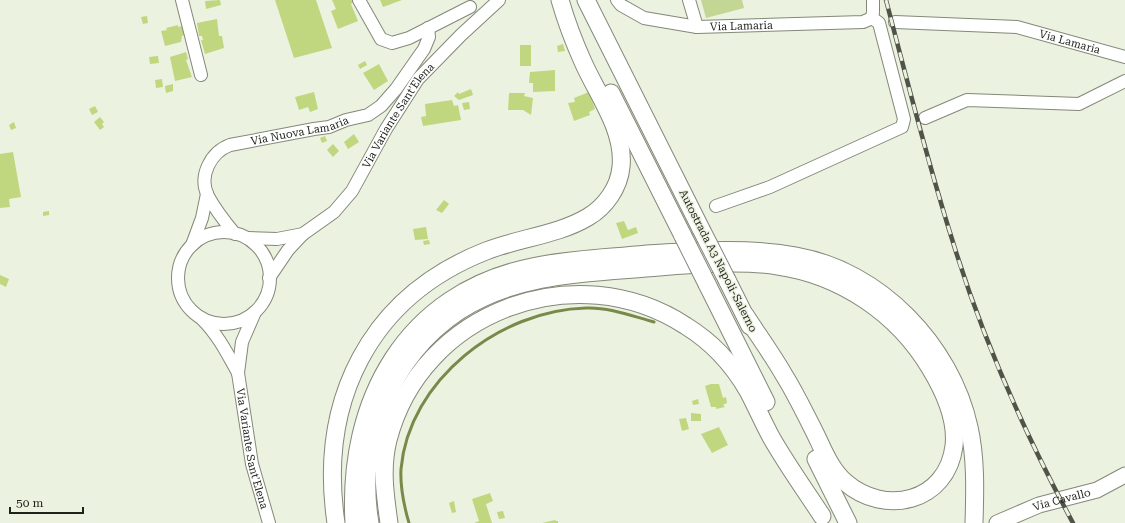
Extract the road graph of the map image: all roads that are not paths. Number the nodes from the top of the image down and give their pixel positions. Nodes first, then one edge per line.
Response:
1 (182, 0) edge
2 (359, 0) edge
3 (500, 0) edge
4 (560, 0) edge
5 (564, 0) edge
6 (586, 0) edge
7 (616, 0) edge
8 (689, 0) edge
9 (872, 0) edge
10 (470, 7) dead end
11 (872, 18) junction
12 (895, 22) dead end
13 (697, 27) junction
14 (428, 28) junction
15 (1125, 57) edge
16 (201, 75) dead end
17 (1125, 81) edge
18 (925, 118) dead end
19 (207, 194) junction
20 (716, 206) dead end
21 (303, 234) junction
22 (240, 236) junction
23 (191, 245) junction
24 (270, 278) junction
25 (256, 310) junction
26 (745, 315) junction
27 (200, 317) junction
28 (238, 373) junction
29 (1125, 475) edge
30 (974, 517) edge
31 (824, 520) edge
32 (269, 523) edge
33 (336, 523) edge
34 (354, 523) edge
35 (370, 523) edge
36 (389, 523) edge
37 (848, 523) edge
38 (997, 523) edge

1 - 16 street
2 - 14 street
3 - 21 street, Via Variante Sant'Elena
4 - 33 highway
5 - 31 highway, Autostrada A3 Napoli-Salerno, bridge
6 - 26 highway, Autostrada A3 Napoli-Salerno, bridge
7 - 13 street, Via Lamaria
8 - 13 street
9 - 11 street
10 - 14 street
11 - 13 street, Via Lamaria
11 - 20 street
12 - 15 street, Via Lamaria
14 - 19 street, Via Nuova Lamaria
17 - 18 street
19 - 22 street
19 - 23 street, Via Nuova Lamaria
21 - 22 street, Via Variante Sant'Elena
21 - 24 street, Via Variante Sant'Elena
22 - 23 street
22 - 24 street
23 - 27 street
24 - 25 street
25 - 27 street
25 - 28 street, Via Variante Sant'Elena
26 - 35 highway
26 - 37 highway, Autostrada A3 Napoli-Salerno
27 - 28 street, Via Variante Sant'Elena
28 - 32 street, Via Variante Sant'Elena
29 - 38 main road, Via Cavallo
30 - 34 highway
31 - 36 highway

